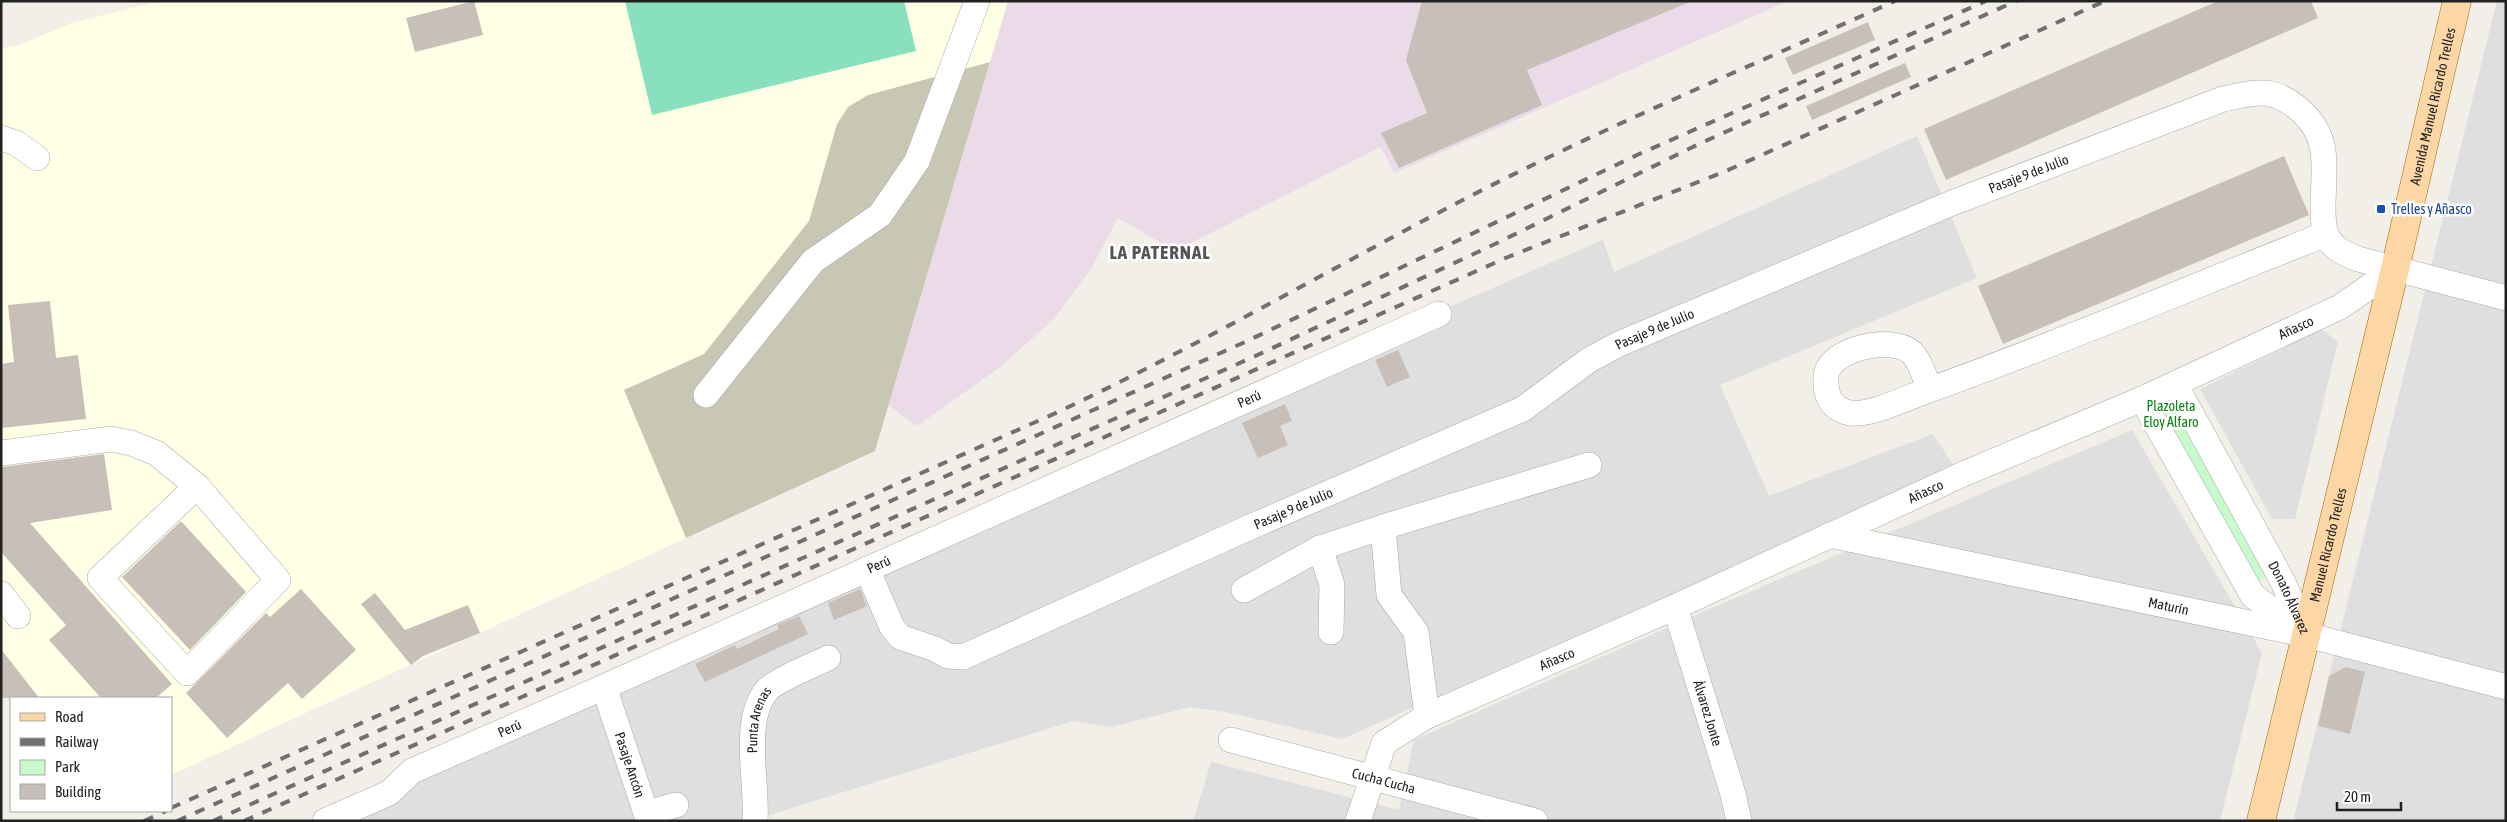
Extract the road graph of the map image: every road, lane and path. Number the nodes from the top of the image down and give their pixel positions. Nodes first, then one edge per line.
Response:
1 (977, 1) edge
2 (2458, 1) edge
3 (1, 138) edge
4 (37, 158) dead end
5 (2326, 234) junction
6 (2395, 269) junction
7 (2506, 298) edge
8 (1439, 314) dead end
9 (2175, 384) junction
10 (1930, 389) dead end
11 (706, 395) dead end
12 (2142, 399) junction
13 (1, 453) edge
14 (1590, 465) dead end
15 (197, 486) junction
16 (1383, 527) junction
17 (1830, 536) junction
18 (1320, 548) junction
19 (867, 569) junction
20 (1244, 590) dead end
21 (1, 594) edge
22 (1675, 607) junction
23 (18, 616) dead end
24 (1331, 632) dead end
25 (2307, 635) junction
26 (828, 658) dead end
27 (604, 687) junction
28 (2506, 687) edge
29 (1427, 716) junction
30 (1231, 740) dead end
31 (1370, 778) junction
32 (676, 805) dead end
33 (325, 821) edge
34 (755, 821) edge
35 (1358, 821) edge
36 (1535, 821) edge
37 (1740, 821) edge
38 (2261, 821) edge

1 - 11 street
2 - 6 main road, Avenida Manuel Ricardo Trelles
3 - 4 street
5 - 6 street
5 - 10 street
5 - 19 street, Pasaje 9 de Julio
6 - 7 street
6 - 9 street, Añasco
6 - 25 main road, Manuel Ricardo Trelles
8 - 19 street, Perú
9 - 12 street, Añasco
9 - 25 street, Donato Álvarez
12 - 17 street, Añasco
12 - 25 street, Donato Álvarez
13 - 15 street
14 - 16 street
15 - 15 street
16 - 18 street
16 - 29 street
17 - 22 street, Añasco
17 - 25 street, Maturín
18 - 20 street
18 - 24 street
19 - 27 street, Perú
21 - 23 street
22 - 29 street, Añasco
22 - 37 street, Álvarez Jonte
25 - 28 street, Maturín
25 - 38 main road, Manuel Ricardo Trelles
26 - 34 street, Punta Arenas
27 - 32 street, Pasaje Ancón
27 - 33 street, Perú
29 - 31 street, Añasco
30 - 31 street, Cucha Cucha
31 - 35 street, Añasco
31 - 36 street, Cucha Cucha

